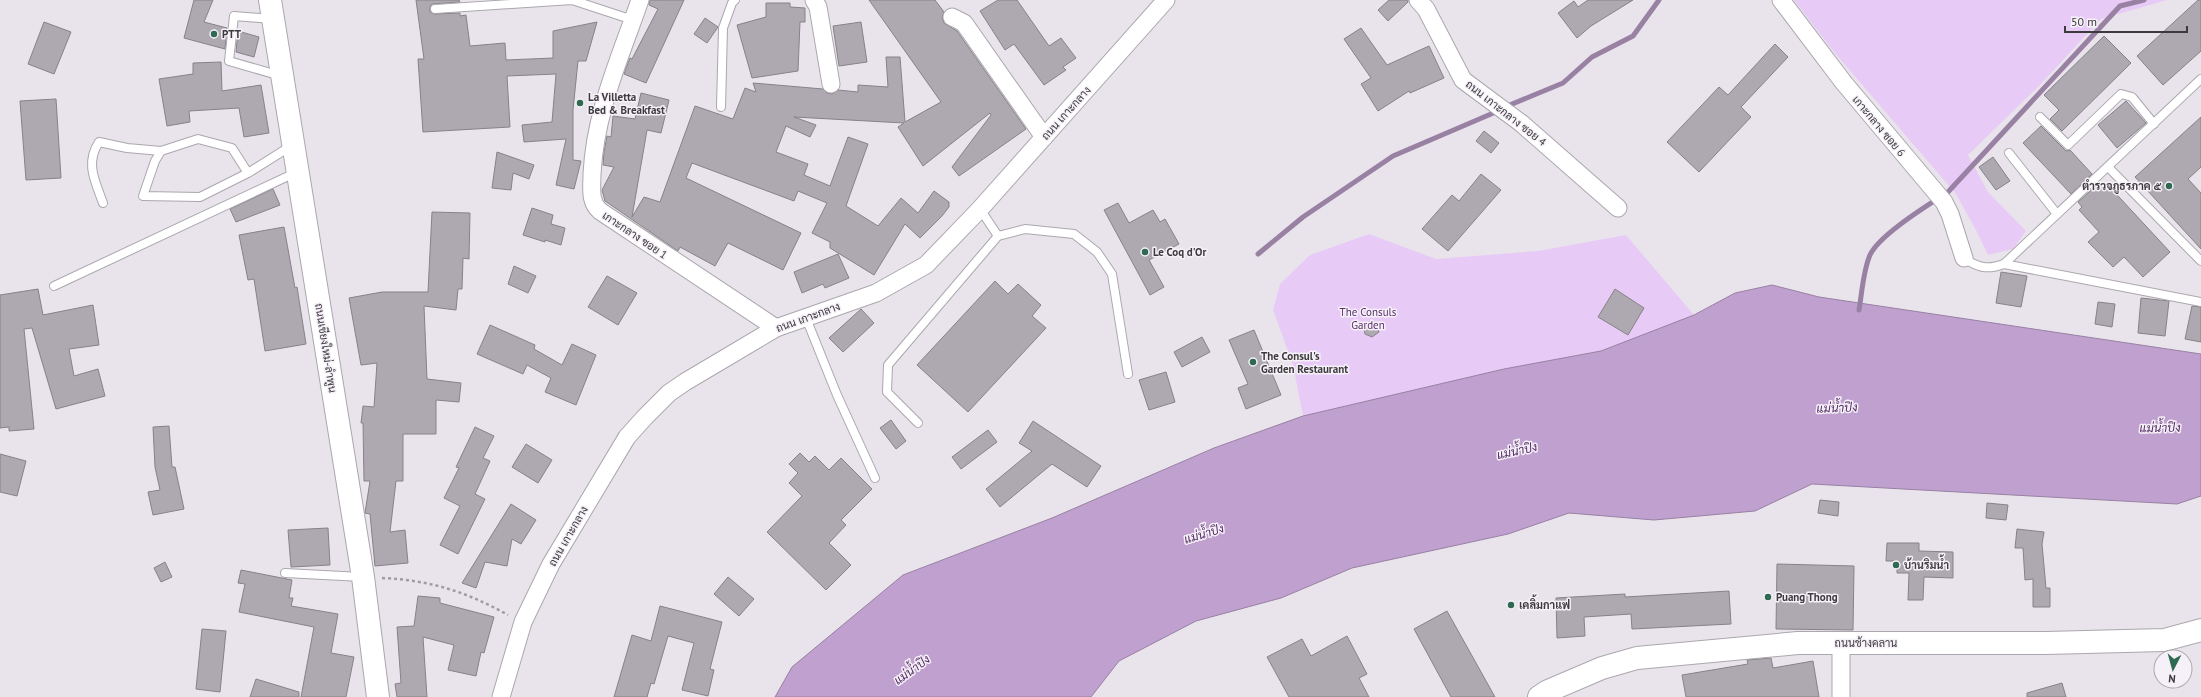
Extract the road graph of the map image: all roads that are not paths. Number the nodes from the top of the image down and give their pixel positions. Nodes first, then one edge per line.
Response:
1 (640, 0) edge
2 (735, 0) edge
3 (814, 0) edge
4 (1166, 0) edge
5 (1418, 0) edge
6 (1781, 0) edge
7 (271, 9) edge
8 (435, 9) dead end
9 (952, 17) dead end
10 (634, 20) junction
11 (282, 76) junction
12 (2201, 80) edge
13 (831, 84) dead end
14 (721, 107) dead end
15 (2040, 117) dead end
16 (2154, 124) junction
17 (1044, 137) junction
18 (293, 145) junction
19 (161, 151) junction
20 (2009, 153) dead end
21 (2108, 167) junction
22 (298, 172) junction
23 (248, 173) junction
24 (103, 203) dead end
25 (1618, 208) dead end
26 (980, 209) junction
27 (2057, 214) junction
28 (998, 236) junction
29 (1964, 258) joint
30 (2201, 261) edge
31 (2004, 264) junction
32 (54, 286) dead end
33 (2201, 302) edge
34 (806, 318) junction
35 (776, 328) junction
36 (1128, 374) dead end
37 (918, 423) dead end
38 (875, 478) dead end
39 (285, 573) dead end
40 (363, 577) junction
41 (2201, 630) edge
42 (1841, 643) junction
43 (378, 697) edge
44 (501, 697) edge
45 (1540, 697) edge
46 (1841, 697) edge

1 - 10 street, เกาะกลาง ซอย 1
2 - 14 lane
3 - 13 street
4 - 17 street, ถนน เกาะกลาง
5 - 25 street, ถนน เกาะกลาง ซอย 4
6 - 29 street, เกาะกลาง ซอย 6
7 - 11 main road, ถนนเชียงใหม่-ลำพูน
7 - 11 lane
8 - 10 lane
9 - 17 street
10 - 35 street, เกาะกลาง ซอย 1
11 - 18 main road, ถนนเชียงใหม่-ลำพูน
12 - 16 lane
15 - 16 lane
16 - 21 lane
17 - 26 street, ถนน เกาะกลาง
18 - 22 main road, ถนนเชียงใหม่-ลำพูน
18 - 23 lane
19 - 23 lane
19 - 23 lane
19 - 24 lane
20 - 27 lane
21 - 27 lane
21 - 30 lane
22 - 32 lane
22 - 40 main road, ถนนเชียงใหม่-ลำพูน
26 - 28 lane
26 - 34 street, ถนน เกาะกลาง
27 - 31 lane
28 - 36 lane
28 - 37 lane
29 - 31 lane
31 - 33 lane
34 - 35 street, ถนน เกาะกลาง
34 - 38 lane
35 - 44 street, ถนน เกาะกลาง
39 - 40 lane
40 - 43 main road, ถนนเชียงใหม่-ลำพูน
41 - 42 main road, ถนนช้างคลาน
42 - 45 main road, ถนนช้างคลาน
42 - 46 street

